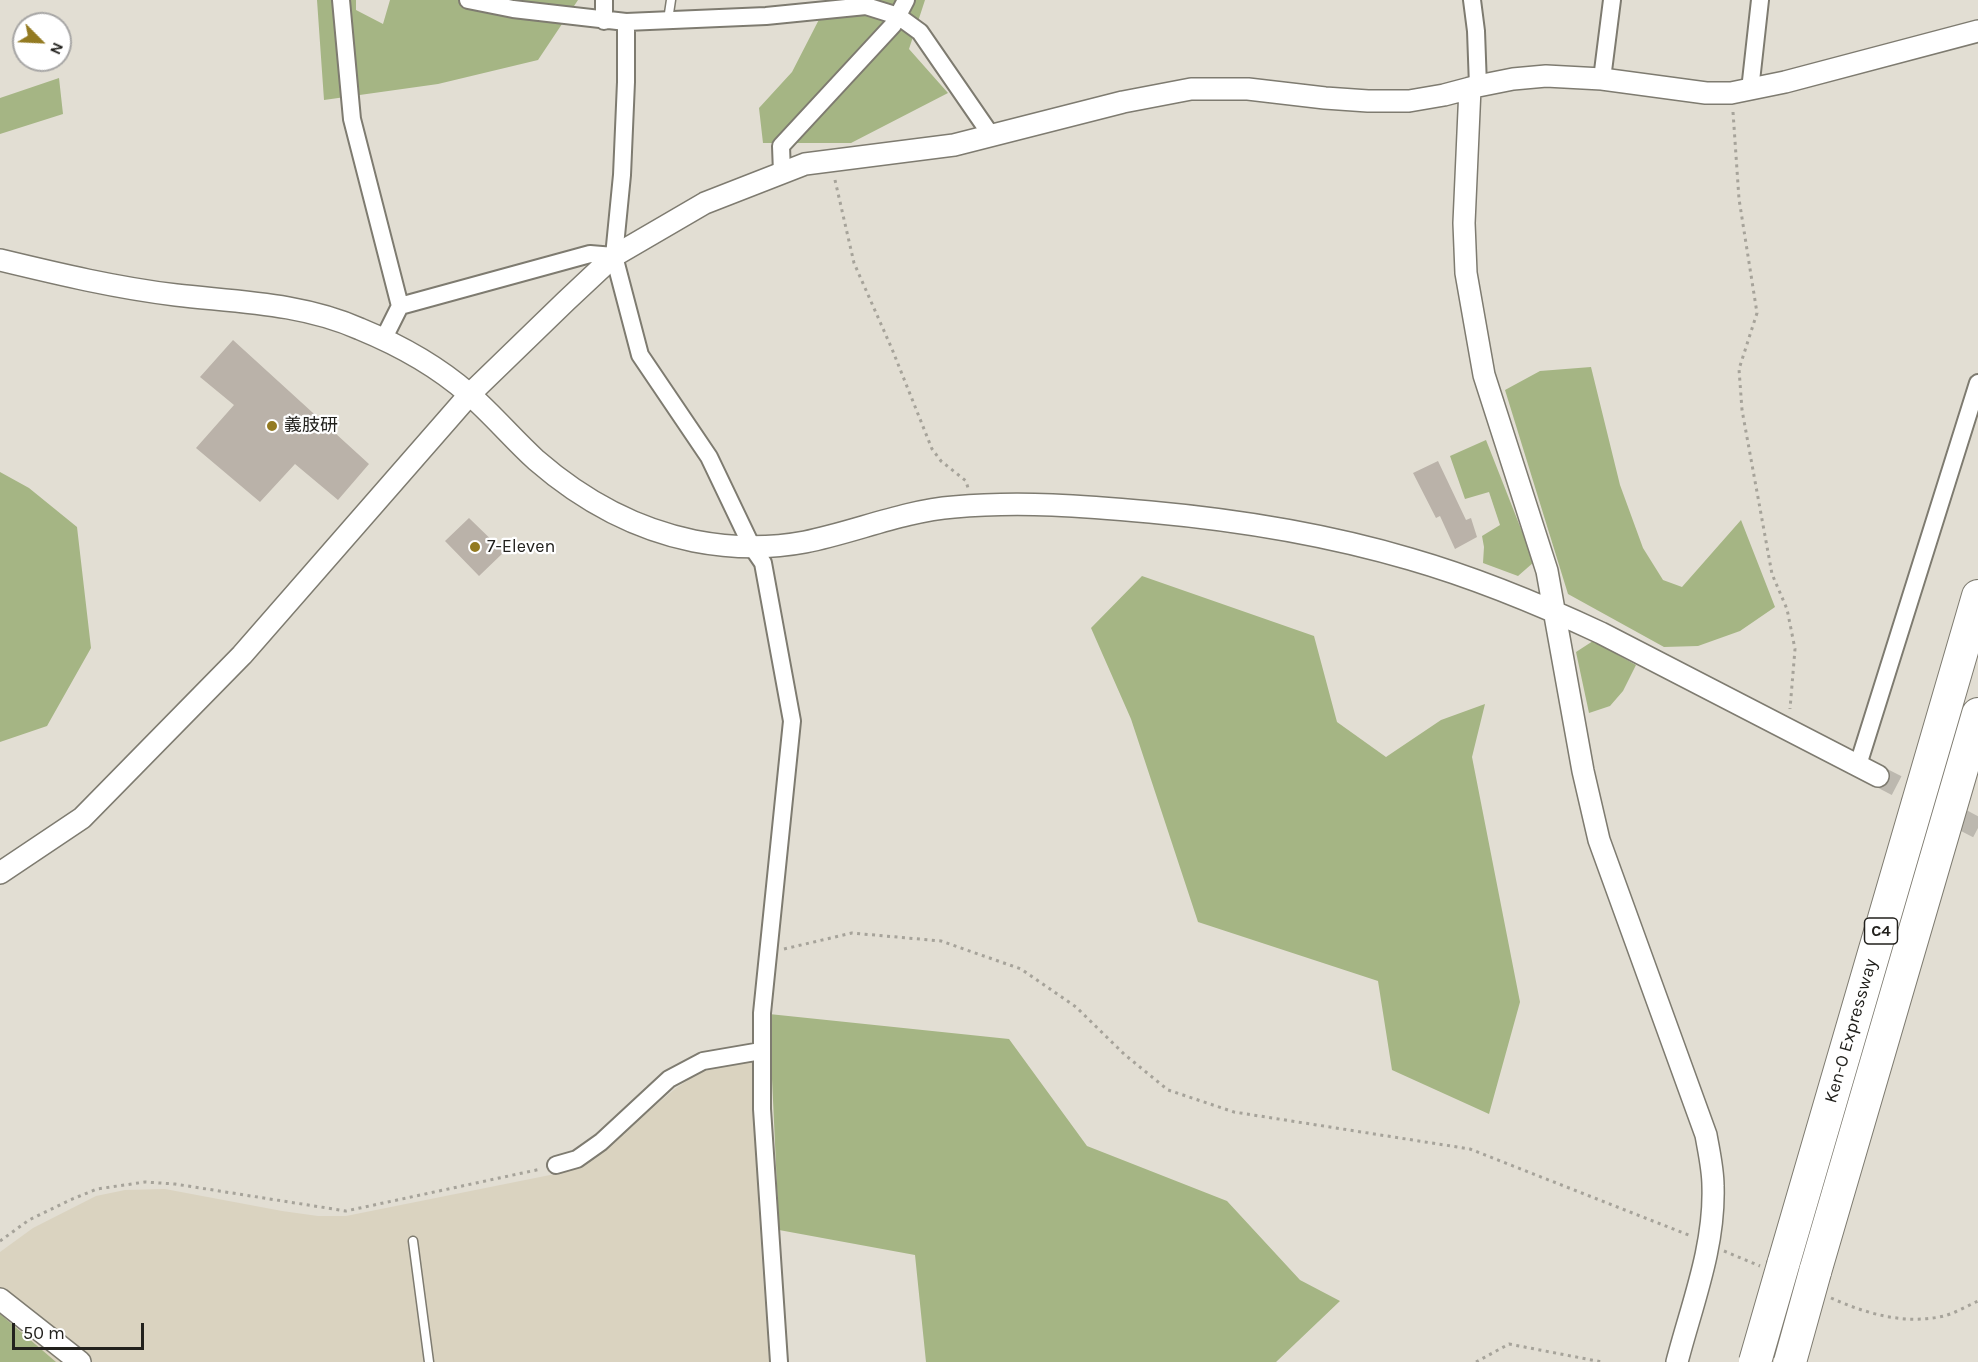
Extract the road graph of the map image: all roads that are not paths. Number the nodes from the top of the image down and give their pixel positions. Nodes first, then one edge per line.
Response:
1 (341, 0) edge
2 (468, 0) edge
3 (603, 0) edge
4 (671, 0) edge
5 (906, 0) edge
6 (1472, 0) edge
7 (1612, 0) edge
8 (1760, 0) edge
9 (898, 16) junction
10 (668, 20) junction
11 (604, 21) junction
12 (626, 22) junction
13 (1978, 31) edge
14 (1602, 79) junction
15 (1474, 87) junction
16 (1741, 92) junction
17 (991, 135) junction
18 (782, 173) junction
19 (614, 256) junction
20 (0, 260) edge
21 (400, 306) junction
22 (383, 340) junction
23 (1978, 383) edge
24 (470, 394) junction
25 (752, 547) junction
26 (1978, 596) edge
27 (1556, 612) junction
28 (1978, 714) edge
29 (1858, 765) junction
30 (1878, 776) tunnel mouth
31 (0, 873) edge
32 (761, 1051) junction
33 (556, 1166) road end
34 (413, 1241) dead end
35 (0, 1299) edge
36 (80, 1362) edge
37 (429, 1362) edge
38 (778, 1362) edge
39 (1677, 1362) edge
40 (1755, 1362) edge
41 (1790, 1362) edge

1 - 21 street
2 - 11 street
3 - 11 street
4 - 10 lane
5 - 9 street
6 - 15 street
7 - 14 street
8 - 16 street
9 - 10 street
9 - 17 street
9 - 18 street
10 - 12 street
11 - 12 street
12 - 19 street
13 - 16 street
14 - 15 street
14 - 16 street
15 - 17 street
15 - 27 street
17 - 18 street
18 - 19 street
19 - 21 street
19 - 24 street
19 - 25 street
20 - 22 street
21 - 22 street
22 - 24 street
23 - 29 street
24 - 25 street
24 - 31 street
25 - 27 street
25 - 32 street
26 - 40 highway, Ken-O Expressway / C4, bridge
27 - 29 street
27 - 39 street
28 - 41 highway, Ken-O Expressway / C4, bridge
29 - 30 street
32 - 33 street
32 - 38 street
34 - 37 lane
35 - 36 street

